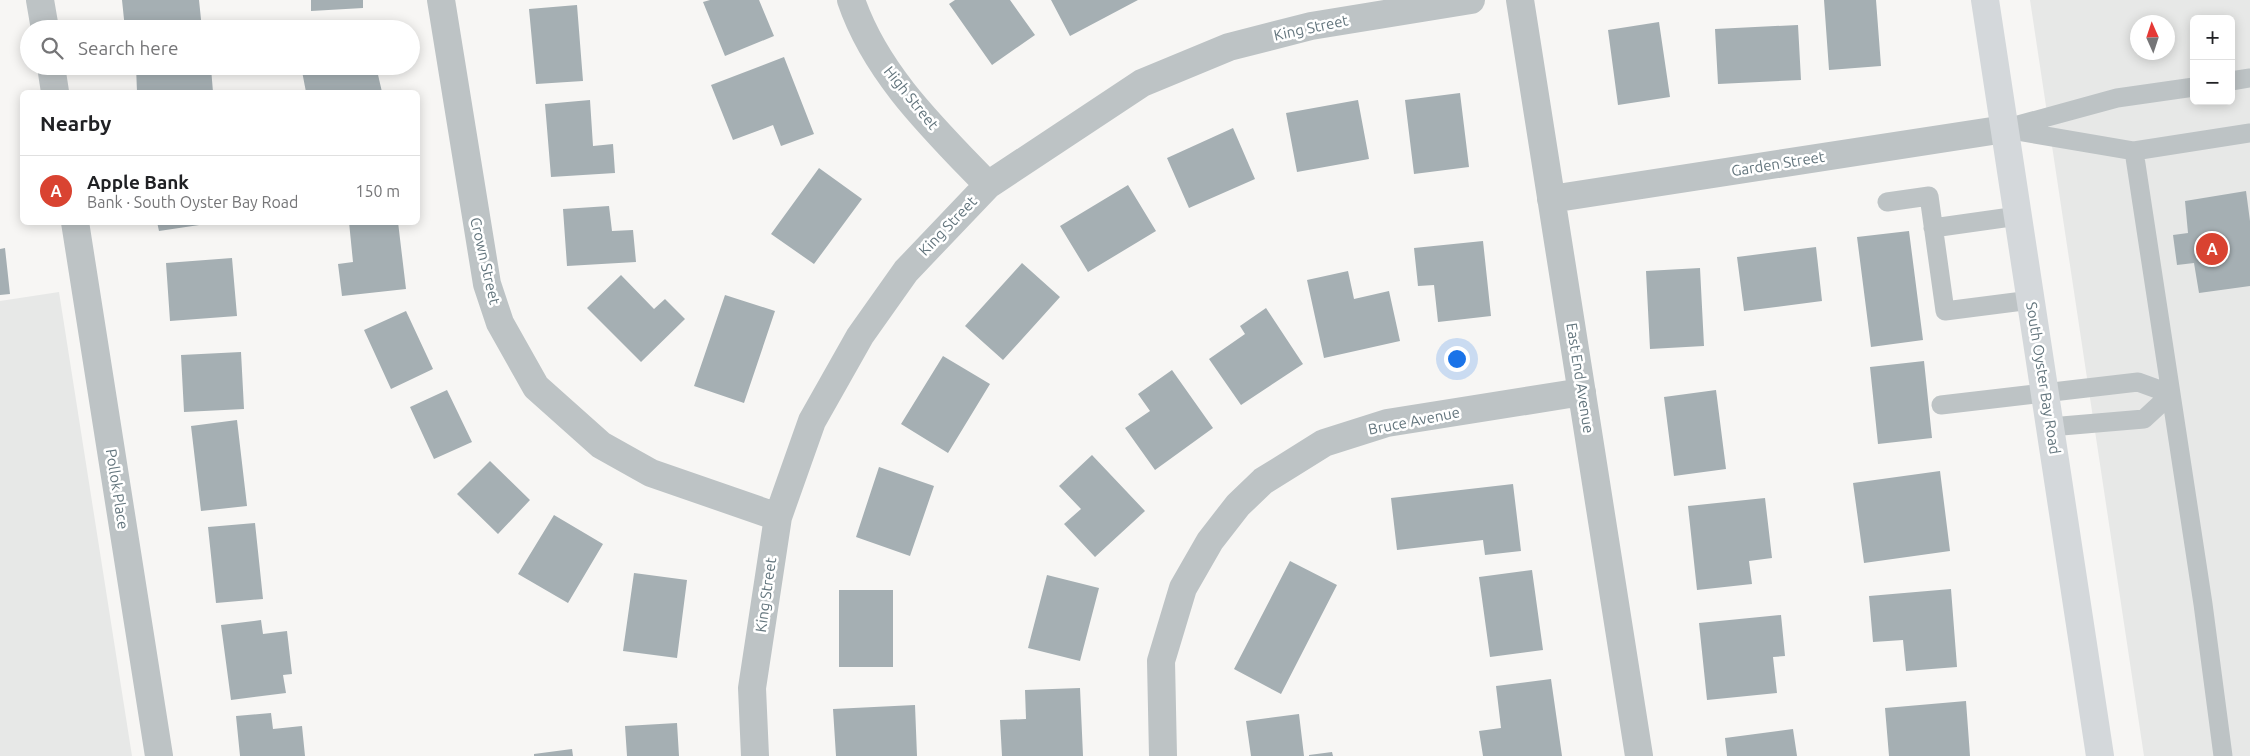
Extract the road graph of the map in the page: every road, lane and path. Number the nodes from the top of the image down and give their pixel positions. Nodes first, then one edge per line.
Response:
1 (40, 0) edge
2 (442, 0) edge
3 (851, 0) edge
4 (1471, 0) edge
5 (1520, 0) edge
6 (1985, 0) edge
7 (43, 20) edge
8 (52, 75) edge
9 (2250, 78) edge
10 (2235, 80) edge
11 (2190, 88) edge
12 (55, 90) edge
13 (2004, 129) junction
14 (2250, 133) edge
15 (2134, 150) junction
16 (988, 184) junction
17 (1551, 199) junction
18 (1887, 202) dead end
19 (2018, 216) junction
20 (75, 225) edge
21 (1933, 228) junction
22 (2031, 300) junction
23 (1582, 392) junction
24 (2045, 393) junction
25 (2171, 394) junction
26 (1942, 405) dead end
27 (2050, 427) junction
28 (778, 517) junction
29 (159, 756) edge
30 (755, 756) edge
31 (1163, 756) edge
32 (1639, 756) edge
33 (2100, 756) edge
34 (2223, 756) edge

1 - 7 street
2 - 28 street, Crown Street
3 - 16 street, High Street
4 - 16 street, King Street
5 - 17 street, East End Avenue
6 - 13 main road, South Oyster Bay Road
8 - 12 street
9 - 10 lane
11 - 13 lane
13 - 15 lane
13 - 17 street, Garden Street
13 - 19 main road, South Oyster Bay Road
14 - 15 lane
15 - 25 lane
16 - 28 street, King Street
17 - 23 street, East End Avenue
18 - 21 lane
19 - 21 lane
19 - 22 main road, South Oyster Bay Road
20 - 29 street, Pollok Place
21 - 22 lane
22 - 24 main road, South Oyster Bay Road
23 - 31 street, Bruce Avenue
23 - 32 street, East End Avenue
24 - 25 lane
24 - 26 lane
24 - 27 main road, South Oyster Bay Road
25 - 27 lane
25 - 34 lane
27 - 33 main road, South Oyster Bay Road
28 - 30 street, King Street

